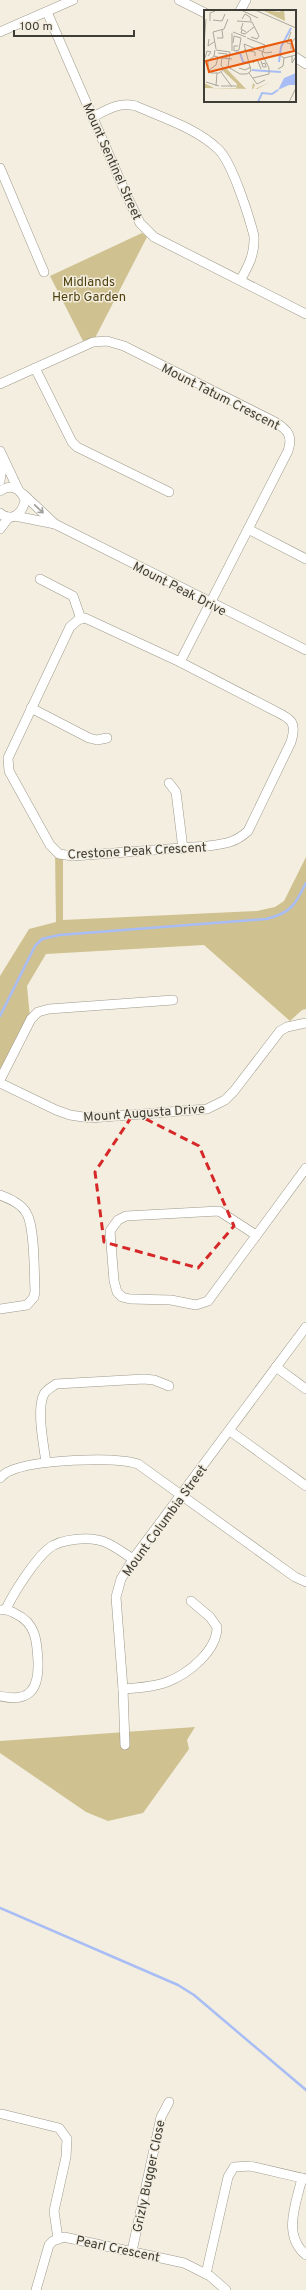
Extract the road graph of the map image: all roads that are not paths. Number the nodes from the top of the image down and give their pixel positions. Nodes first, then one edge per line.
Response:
1 (73, 0) edge
2 (179, 0) edge
3 (246, 0) edge
4 (241, 10) edge
5 (47, 12) junction
6 (204, 12) edge
7 (0, 32) edge
8 (296, 58) edge
9 (306, 64) edge
10 (93, 117) junction
11 (0, 168) edge
12 (44, 272) dead end
13 (241, 279) junction
14 (306, 314) edge
15 (35, 368) junction
16 (0, 384) edge
17 (0, 451) edge
18 (3, 461) junction
19 (0, 481) edge
20 (0, 490) edge
21 (20, 491) junction
22 (169, 492) dead end
23 (0, 513) edge
24 (12, 517) junction
25 (55, 524) junction
26 (0, 529) edge
27 (248, 530) junction
28 (306, 559) edge
29 (40, 579) dead end
30 (211, 604) junction
31 (81, 619) junction
32 (306, 650) edge
33 (180, 662) junction
34 (31, 708) junction
35 (107, 738) dead end
36 (169, 783) dead end
37 (183, 848) junction
38 (173, 1000) dead end
39 (306, 1023) edge
40 (0, 1083) edge
41 (306, 1168) edge
42 (0, 1195) edge
43 (256, 1236) junction
44 (0, 1309) edge
45 (306, 1326) edge
46 (276, 1367) junction
47 (169, 1386) dead end
48 (306, 1389) edge
49 (230, 1431) junction
50 (46, 1463) junction
51 (0, 1478) edge
52 (306, 1486) edge
53 (183, 1495) junction
54 (133, 1560) junction
55 (306, 1582) edge
56 (192, 1601) dead end
57 (3, 1610) edge
58 (123, 1689) junction
59 (0, 1696) edge
60 (125, 1744) dead end
61 (169, 2102) dead end
62 (2, 2114) dead end
63 (304, 2178) edge
64 (58, 2239) junction
65 (132, 2251) junction
66 (306, 2255) edge
67 (206, 2274) junction
68 (36, 2290) edge
69 (226, 2290) edge

1 - 5 street
2 - 6 street
3 - 4 street
5 - 7 street
5 - 10 street, Mount Sentinel Street
8 - 9 street
10 - 13 street, Mount Sentinel Street
10 - 13 street
11 - 12 street
13 - 14 street, Mount Sentinel Street
15 - 16 street, Mount Tatum Crescent
15 - 22 street
15 - 27 street, Mount Tatum Crescent
17 - 18 street
18 - 19 street
18 - 21 street
20 - 21 street
21 - 24 street
21 -> 25 street, Mount Peak Drive
23 - 24 street, Mount Peak Drive
24 - 25 street, Mount Peak Drive
24 - 26 street
25 - 30 street, Mount Peak Drive
27 - 28 street
27 - 30 street, Mount Tatum Crescent
29 - 31 street
30 - 32 street, Mount Peak Drive
30 - 33 street, Mount Tatum Crescent
31 - 33 street, Crestone Peak Crescent
31 - 34 street, Crestone Peak Crescent
33 - 37 street, Crestone Peak Crescent
34 - 35 street
34 - 37 street, Crestone Peak Crescent
36 - 37 street
38 - 40 street
39 - 40 street, Mount Augusta Drive
41 - 43 street
42 - 44 street
43 - 43 street
45 - 46 street, Mount Columbia Street
46 - 48 street
46 - 49 street, Mount Columbia Street
47 - 50 street
49 - 52 street
49 - 53 street, Mount Columbia Street
50 - 51 street
50 - 53 street
53 - 54 street, Mount Columbia Street
53 - 55 street
54 - 57 street
54 - 58 street, Mount Columbia Street
56 - 58 street
57 - 59 street
58 - 60 street, Mount Columbia Street
61 - 65 street, Grizly Bugger Close
62 - 64 street
63 - 66 street
63 - 67 street
64 - 65 street, Pearl Crescent
64 - 68 street, Pearl Crescent
65 - 67 street, Pearl Crescent
67 - 69 street, Pearl Crescent

